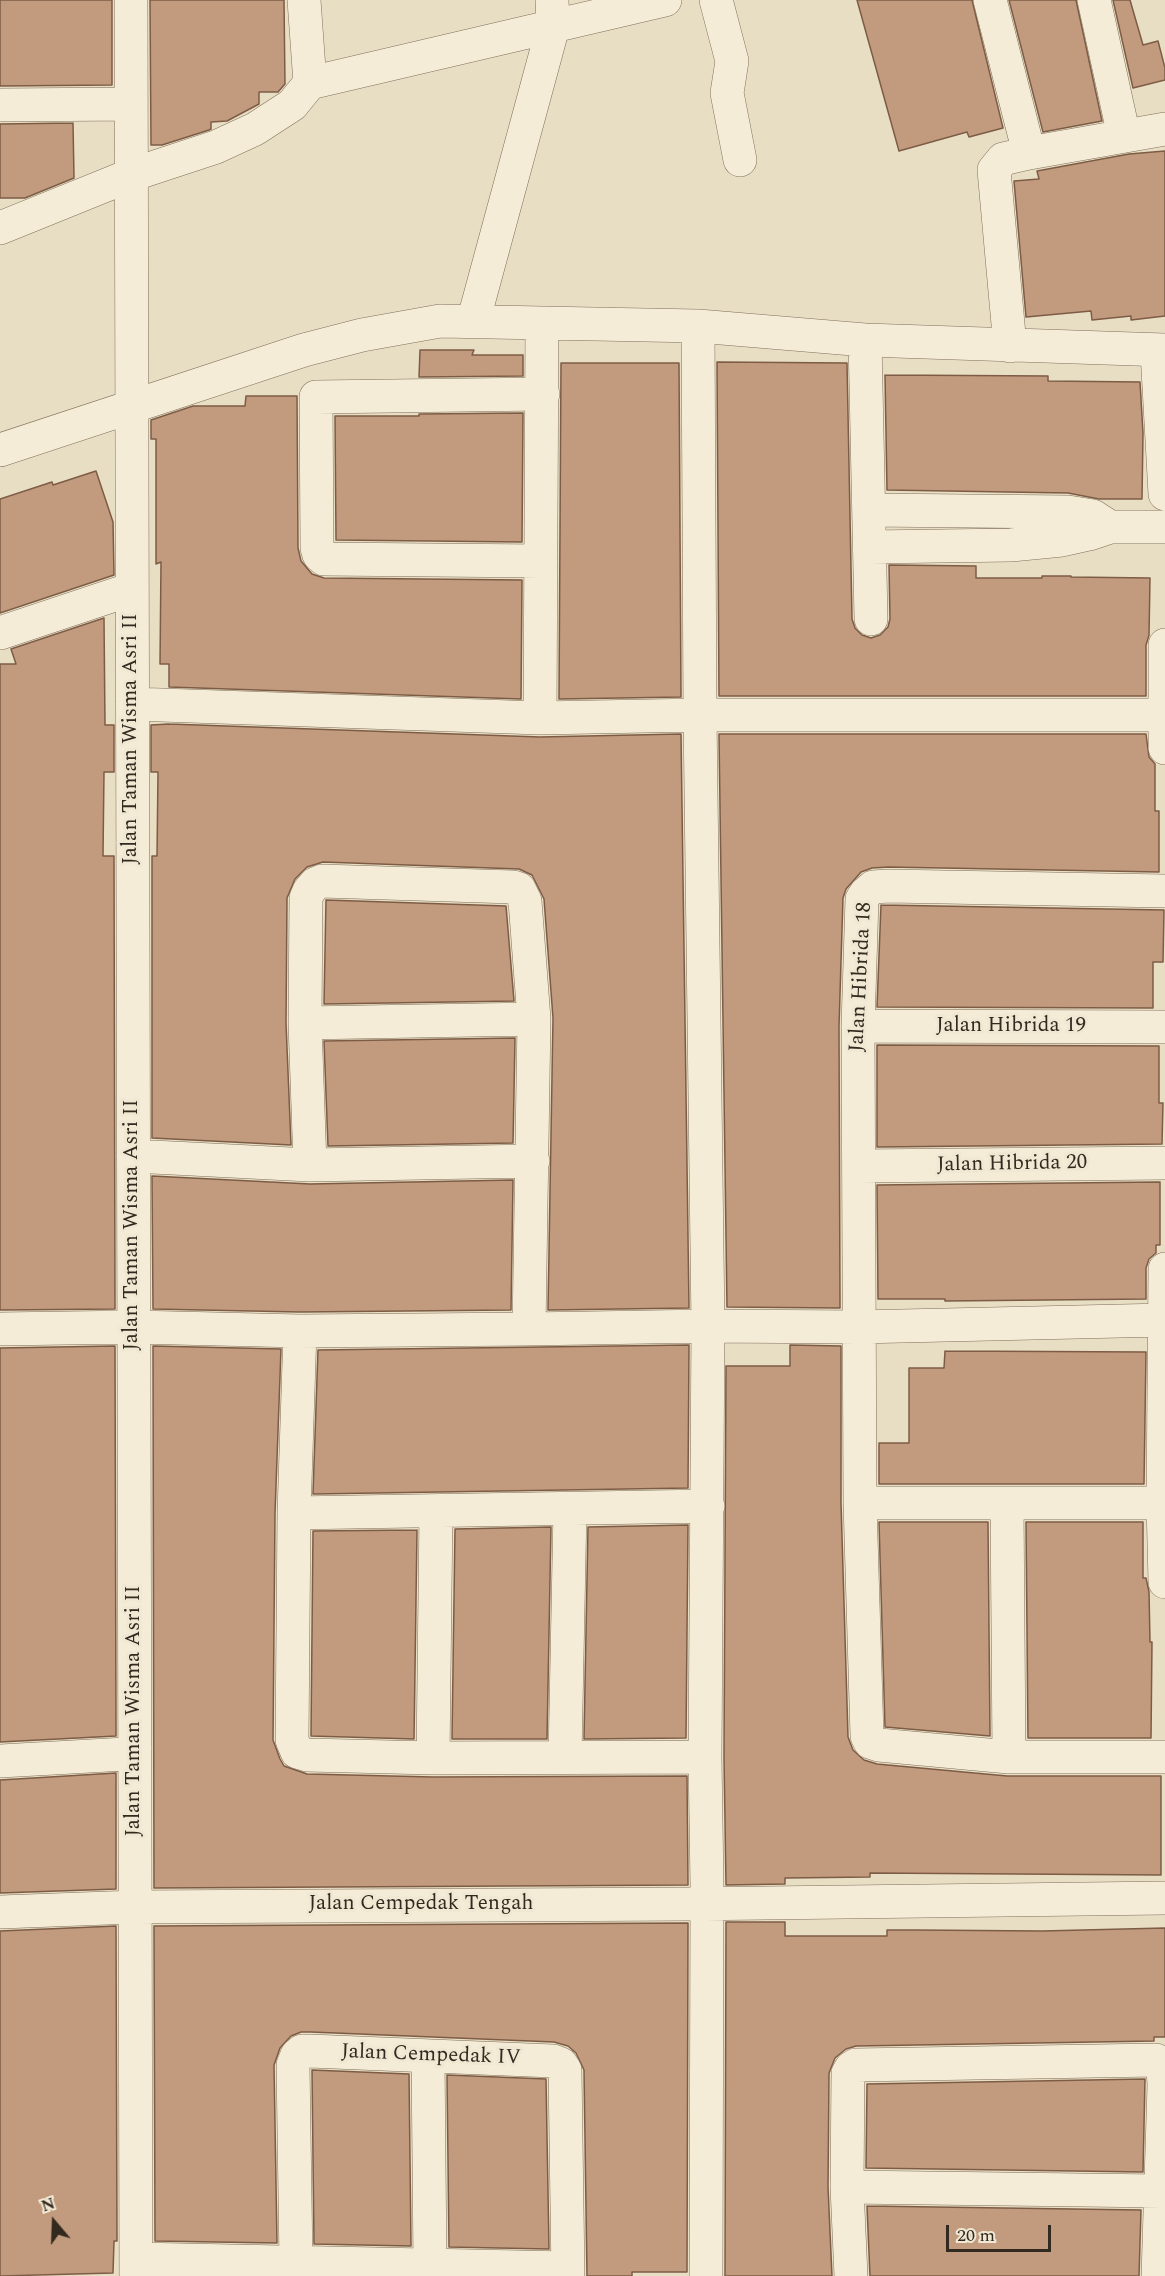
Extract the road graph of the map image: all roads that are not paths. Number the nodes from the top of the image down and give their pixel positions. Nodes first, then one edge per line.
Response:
1 (131, 0) edge
2 (304, 0) edge
3 (664, 0) edge
4 (716, 0) edge
5 (990, 0) edge
6 (1094, 0) edge
7 (553, 14) edge
8 (310, 82) junction
9 (131, 104) junction
10 (0, 105) edge
11 (1165, 129) edge
12 (1124, 136) junction
13 (1029, 153) junction
14 (740, 160) dead end
15 (131, 175) junction
16 (0, 228) edge
17 (473, 322) junction
18 (542, 324) junction
19 (698, 327) junction
20 (865, 340) junction
21 (1010, 346) junction
22 (304, 350) junction
23 (1161, 351) edge
24 (543, 394) junction
25 (316, 398) junction
26 (132, 405) junction
27 (0, 450) edge
28 (1165, 494) edge
29 (869, 510) junction
30 (1110, 527) junction
31 (1165, 527) edge
32 (870, 547) junction
33 (540, 561) junction
34 (132, 589) junction
35 (871, 619) dead end
36 (0, 633) edge
37 (1165, 645) edge
38 (132, 704) junction
39 (700, 715) junction
40 (1165, 715) edge
41 (540, 718) junction
42 (1165, 748) edge
43 (1165, 891) edge
44 (534, 1019) junction
45 (305, 1023) junction
46 (858, 1026) junction
47 (1165, 1027) edge
48 (133, 1156) junction
49 (532, 1161) junction
50 (1165, 1163) edge
51 (310, 1165) junction
52 (860, 1166) junction
53 (1165, 1269) edge
54 (1164, 1320) edge
55 (708, 1326) junction
56 (134, 1327) junction
57 (858, 1327) junction
58 (0, 1329) edge
59 (529, 1329) junction
60 (300, 1331) junction
61 (860, 1503) junction
62 (1007, 1503) junction
63 (1163, 1503) junction
64 (708, 1506) junction
65 (570, 1509) junction
66 (436, 1511) junction
67 (294, 1513) junction
68 (1165, 1582) edge
69 (135, 1749) junction
70 (1165, 1756) edge
71 (565, 1757) junction
72 (1009, 1757) junction
73 (432, 1758) junction
74 (705, 1758) junction
75 (0, 1761) edge
76 (1165, 1898) edge
77 (707, 1903) junction
78 (135, 1907) junction
79 (0, 1912) edge
80 (428, 2056) junction
81 (848, 2187) junction
82 (1161, 2191) junction
83 (296, 2263) junction
84 (430, 2266) junction
85 (136, 2268) edge
86 (568, 2272) edge
87 (706, 2276) edge
88 (851, 2276) edge
89 (1158, 2276) edge

1 - 9 street, Jalan Taman Wisma Asri II
2 - 8 street
3 - 7 street
4 - 14 street
5 - 13 street
6 - 12 street
7 - 8 street
7 - 17 street
8 - 15 street
9 - 10 street
9 - 15 street, Jalan Taman Wisma Asri II
11 - 12 street
12 - 13 street
13 - 21 street
15 - 16 street
15 - 26 street, Jalan Taman Wisma Asri II
17 - 18 street
17 - 22 street
18 - 19 street
18 - 24 street
19 - 20 street
19 - 39 street
20 - 21 street
20 - 29 street
21 - 23 street
22 - 25 street
22 - 26 street
23 - 28 street
24 - 25 street
24 - 33 street
25 - 33 street
26 - 27 street
26 - 34 street, Jalan Taman Wisma Asri II
29 - 30 street
29 - 32 street
30 - 31 street
30 - 32 street
32 - 35 street
33 - 41 street
34 - 36 street
34 - 38 street, Jalan Taman Wisma Asri II
37 - 40 street
38 - 41 street
38 - 48 street, Jalan Taman Wisma Asri II
39 - 40 street
39 - 41 street
39 - 55 street
40 - 42 street
43 - 46 street, Jalan Hibrida 18
44 - 45 street
44 - 45 street
44 - 49 street
45 - 51 street
46 - 47 street, Jalan Hibrida 19
46 - 52 street, Jalan Hibrida 18
48 - 51 street
48 - 56 street, Jalan Taman Wisma Asri II
49 - 51 street
49 - 59 street
50 - 52 street, Jalan Hibrida 20
52 - 57 street, Jalan Hibrida 18
53 - 54 street
54 - 57 street
54 - 63 street
55 - 57 street
55 - 59 street
55 - 64 street
56 - 58 street
56 - 60 street
56 - 69 street, Jalan Taman Wisma Asri II
57 - 61 street, Jalan Hibrida 18
59 - 60 street
60 - 67 street
61 - 62 street
61 - 72 street, Jalan Hibrida 18
62 - 63 street
62 - 72 street
63 - 68 street
64 - 65 street
64 - 74 street
65 - 66 street
65 - 71 street
66 - 67 street
66 - 73 street
67 - 73 street
69 - 75 street
69 - 78 street, Jalan Taman Wisma Asri II
70 - 72 street
71 - 73 street
71 - 74 street
74 - 77 street
76 - 77 street, Jalan Cempedak Tengah
77 - 78 street, Jalan Cempedak Tengah
77 - 87 street
78 - 79 street, Jalan Cempedak Tengah
78 - 85 street, Jalan Taman Wisma Asri II
80 - 83 street, Jalan Cempedak IV
80 - 84 street
80 - 86 street, Jalan Cempedak IV
81 - 82 street
81 - 82 street
81 - 88 street
82 - 89 street
83 - 84 street
83 - 85 street
84 - 86 street

